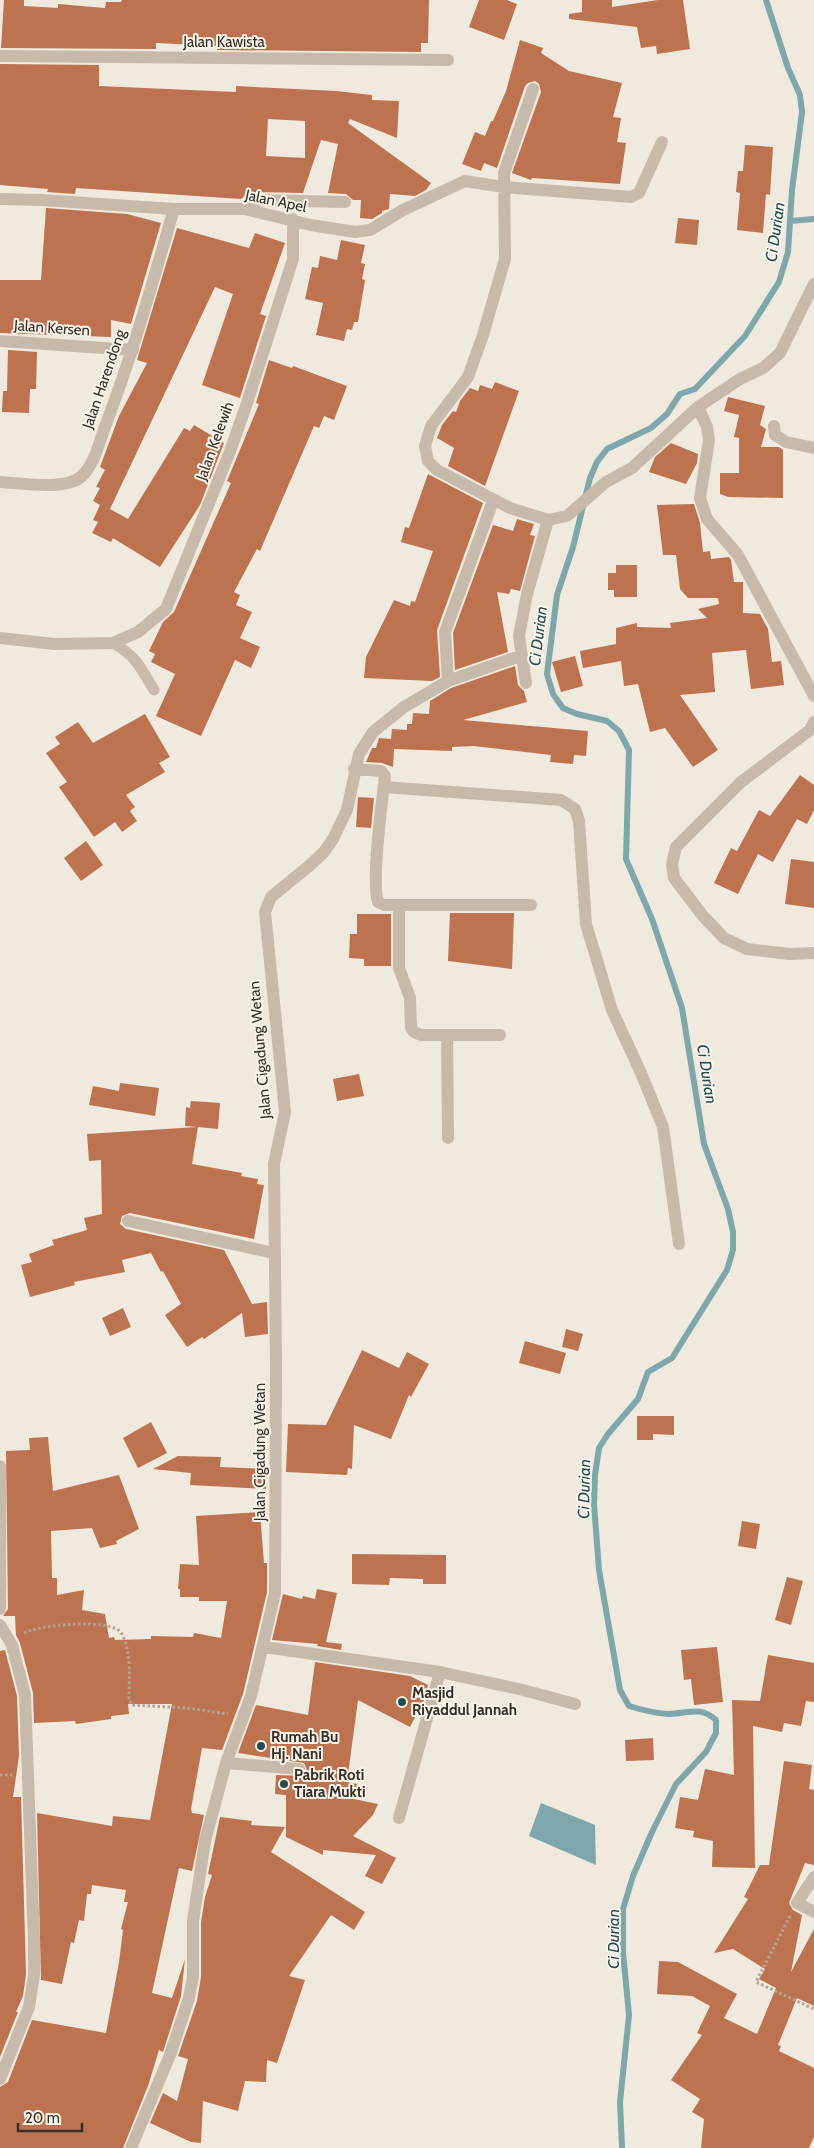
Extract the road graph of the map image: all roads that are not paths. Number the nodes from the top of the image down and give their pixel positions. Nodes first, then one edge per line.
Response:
1 (0, 56) edge
2 (448, 60) dead end
3 (533, 89) dead end
4 (662, 142) dead end
5 (503, 188) junction
6 (0, 199) edge
7 (345, 202) dead end
8 (174, 209) junction
9 (244, 209) junction
10 (293, 219) junction
11 (814, 284) edge
12 (0, 341) edge
13 (132, 350) junction
14 (698, 407) junction
15 (774, 426) dead end
16 (814, 448) edge
17 (0, 482) edge
18 (493, 501) junction
19 (551, 521) junction
20 (0, 638) edge
21 (113, 643) junction
22 (520, 656) junction
23 (448, 681) junction
24 (526, 682) dead end
25 (154, 690) dead end
26 (814, 696) edge
27 (814, 722) edge
28 (354, 769) junction
29 (384, 787) junction
30 (399, 905) junction
31 (531, 905) dead end
32 (814, 954) edge
33 (447, 1035) junction
34 (500, 1035) dead end
35 (448, 1138) dead end
36 (128, 1221) dead end
37 (679, 1244) dead end
38 (274, 1253) junction
39 (0, 1466) edge
40 (0, 1609) edge
41 (0, 1625) edge
42 (264, 1647) junction
43 (440, 1672) junction
44 (575, 1704) dead end
45 (226, 1763) junction
46 (299, 1769) dead end
47 (399, 1818) dead end
48 (814, 1877) edge
49 (814, 1912) edge
50 (0, 2079) edge
51 (131, 2148) edge

1 - 2 street, Jalan Kawista
3 - 5 street
4 - 5 street, Jalan Apel
5 - 10 street, Jalan Apel
5 - 18 street
6 - 8 street, Jalan Apel
7 - 9 street
8 - 9 street, Jalan Apel
8 - 13 street, Jalan Harendong
9 - 10 street, Jalan Apel
10 - 21 street, Jalan Kelewih
11 - 14 street
12 - 13 street, Jalan Kersen
13 - 17 street, Jalan Harendong
14 - 19 street
14 - 26 street
15 - 16 street
18 - 19 street
18 - 23 street
19 - 22 street
20 - 21 street
21 - 25 lane
22 - 23 street, Jalan Cigadung Wetan
22 - 24 street
23 - 28 street, Jalan Cigadung Wetan
27 - 32 street
28 - 29 street
28 - 38 street, Jalan Cigadung Wetan
29 - 30 street
29 - 37 street
30 - 31 street
30 - 33 street
33 - 34 street
33 - 35 street
36 - 38 street
38 - 42 street, Jalan Cigadung Wetan
39 - 40 street
41 - 50 street
42 - 43 street
42 - 45 street, Jalan Cigadung Wetan
43 - 44 street
43 - 47 street
45 - 46 street
45 - 51 street, Jalan Cigadung Wetan
48 - 49 street

